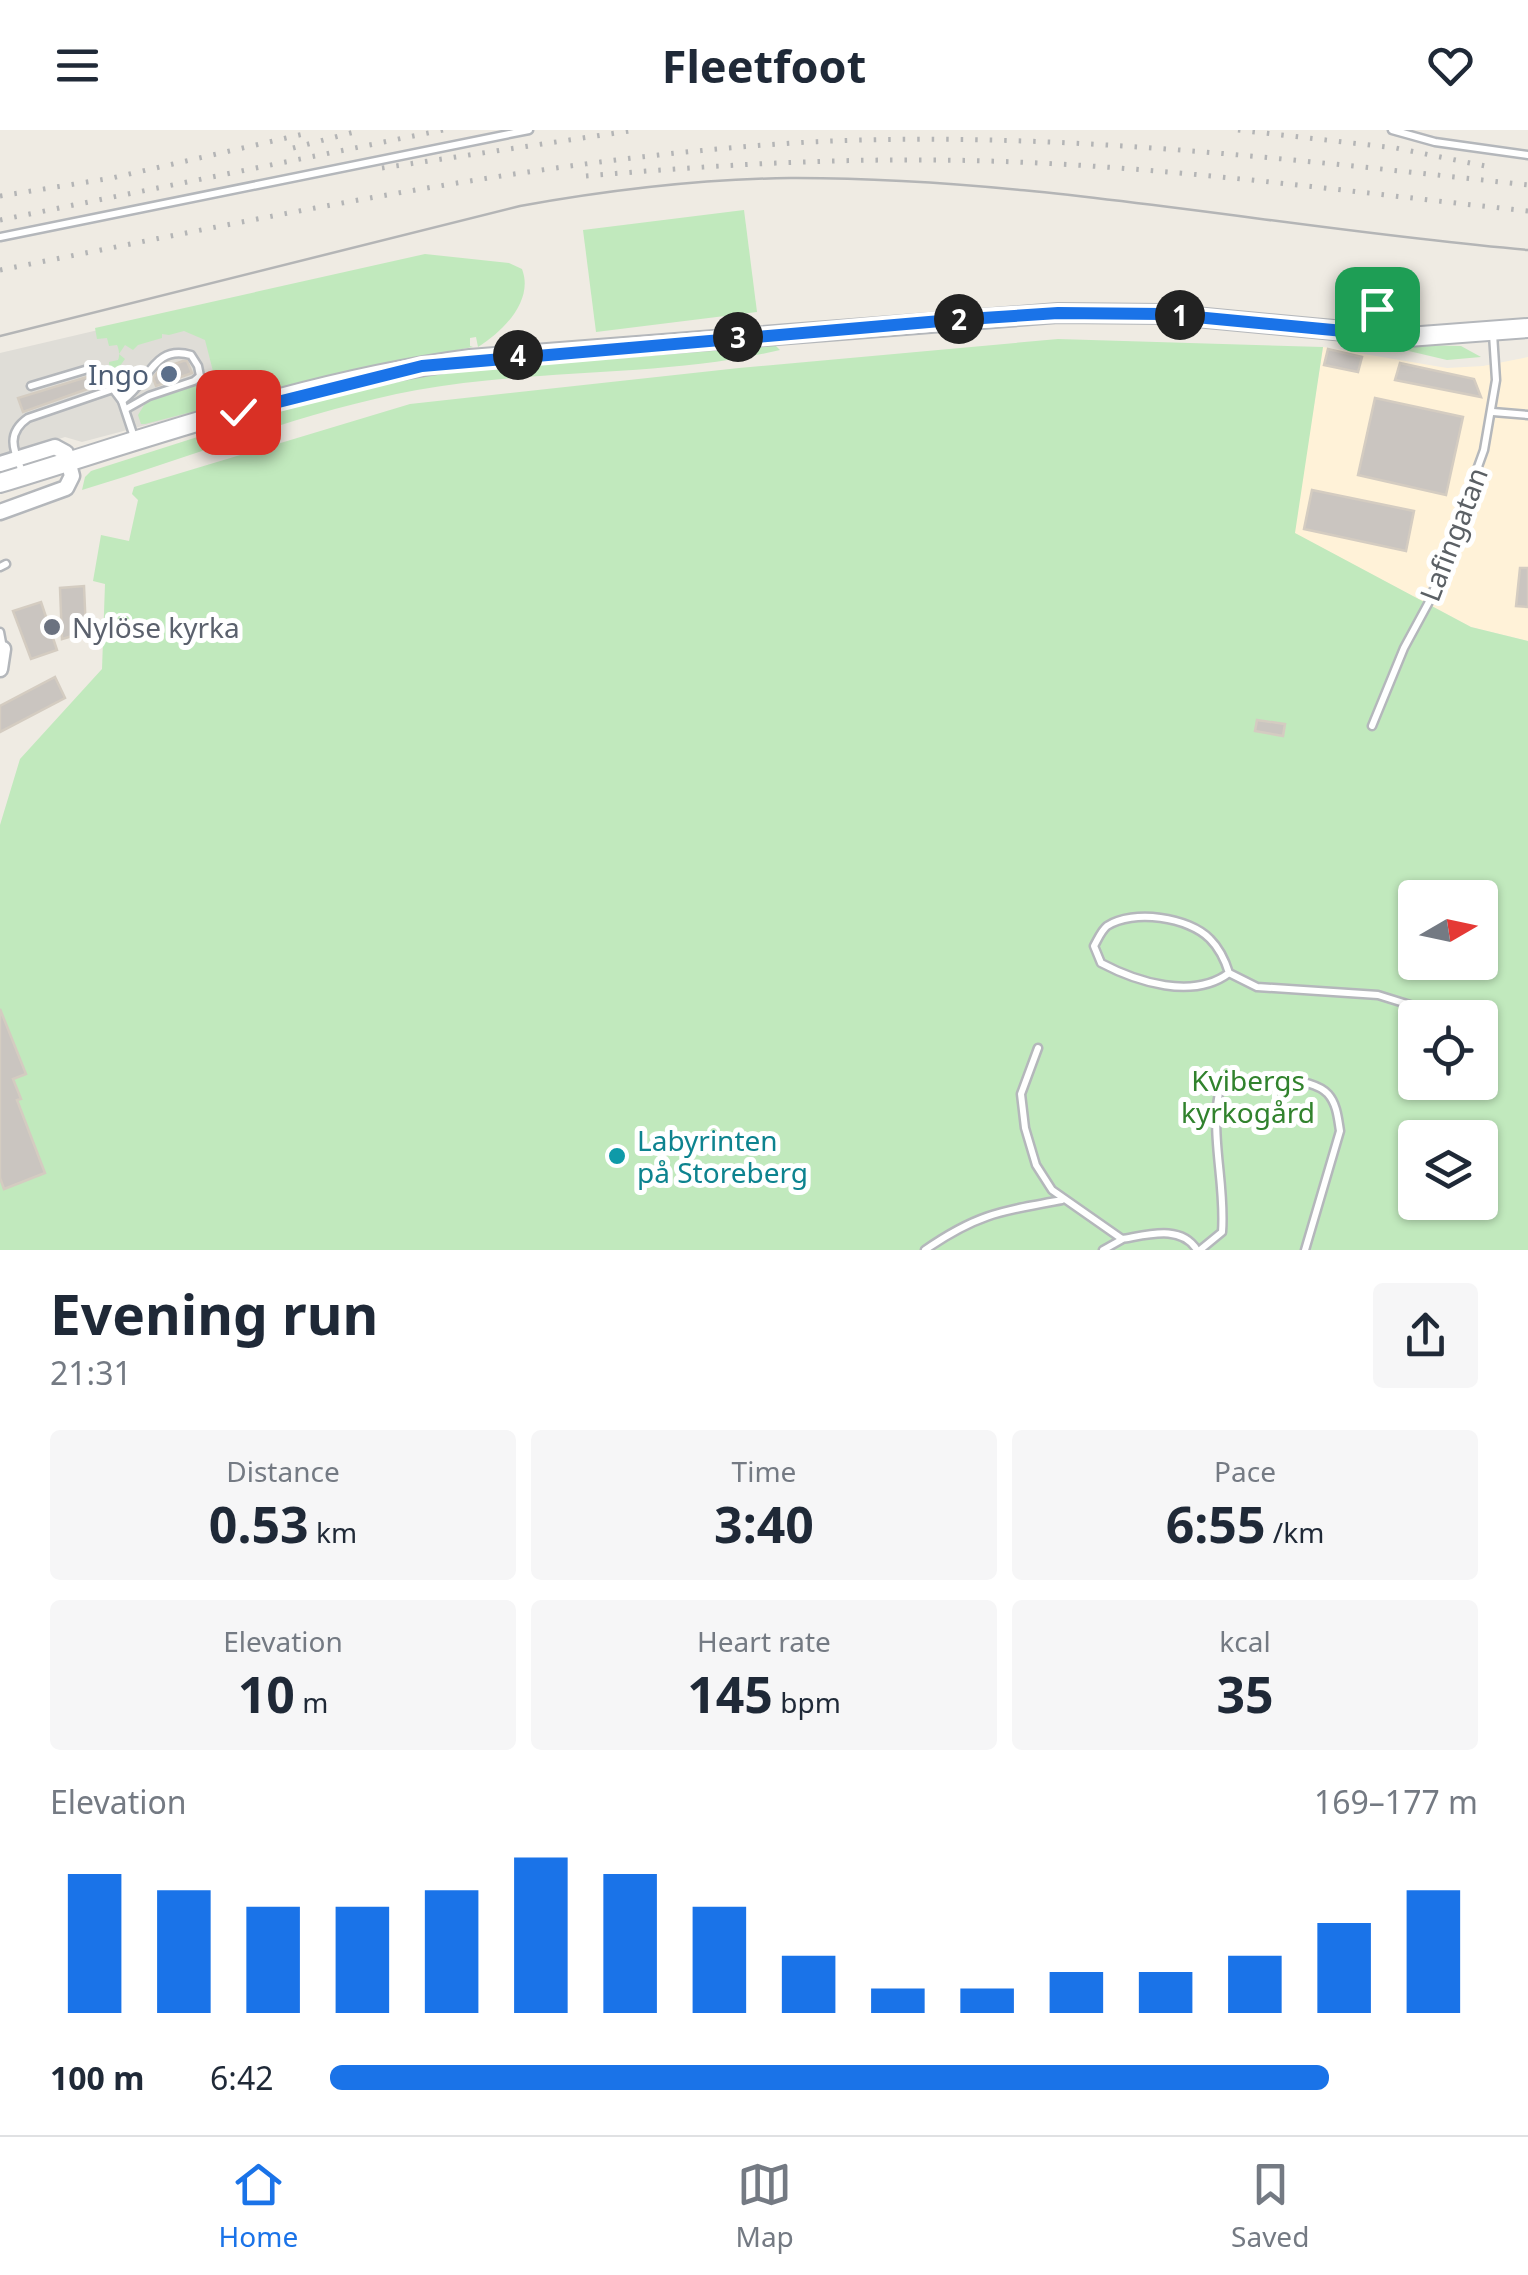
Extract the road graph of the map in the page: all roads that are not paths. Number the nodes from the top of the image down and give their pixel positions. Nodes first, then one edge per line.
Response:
1 (529, 130) edge
2 (1392, 130) edge
3 (1528, 154) edge
4 (0, 237) edge
5 (1374, 285) dead end
6 (1528, 328) edge
7 (1493, 333) junction
8 (1375, 334) junction
9 (31, 386) dead end
10 (113, 389) junction
11 (122, 400) junction
12 (126, 409) junction
13 (1493, 412) junction
14 (1528, 415) edge
15 (136, 443) junction
16 (71, 462) junction
17 (0, 464) edge
18 (20, 467) junction
19 (0, 484) edge
20 (0, 512) edge
21 (0, 632) edge
22 (3, 649) joint
23 (0, 669) edge
24 (1372, 726) dead end
25 (1229, 973) junction
26 (1398, 1001) edge
27 (1038, 1048) dead end
28 (1063, 1200) junction
29 (1122, 1239) junction
30 (925, 1250) edge
31 (1103, 1250) edge
32 (1198, 1250) edge
33 (1305, 1250) edge

1 - 4 lane
2 - 3 lane
5 - 8 lane
6 - 7 street
7 - 8 street
7 - 13 lane, Lafingatan
8 - 15 street
9 - 10 lane
10 - 11 lane
10 - 18 lane
11 - 12 lane
11 - 12 lane
12 - 15 lane
13 - 14 lane
13 - 24 lane, Lafingatan
15 - 16 street
16 - 18 street
16 - 20 street
17 - 18 street
18 - 19 street
21 - 22 lane
22 - 23 street
25 - 25 lane
25 - 26 lane
27 - 28 lane
28 - 29 lane
28 - 30 lane
29 - 31 lane
29 - 32 lane
32 - 33 lane

